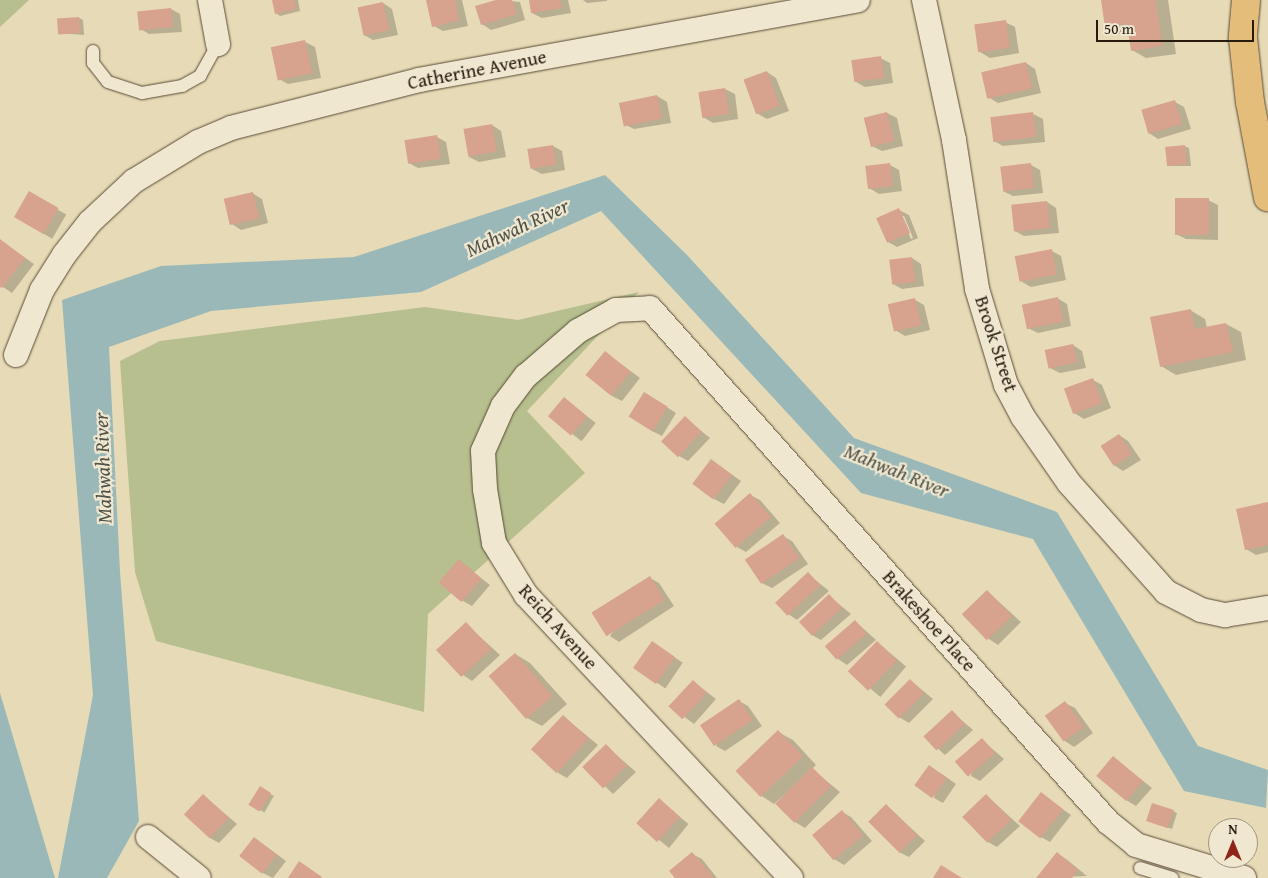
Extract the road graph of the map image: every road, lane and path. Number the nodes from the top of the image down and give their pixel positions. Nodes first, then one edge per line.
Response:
1 (210, 0) edge
2 (858, 0) edge
3 (924, 0) edge
4 (1246, 0) edge
5 (798, 6) edge
6 (218, 44) joint
7 (93, 50) dead end
8 (1268, 196) edge
9 (650, 308) joint
10 (16, 355) dead end
11 (1268, 608) edge
12 (148, 837) dead end
13 (1140, 868) dead end
14 (1195, 871) edge
15 (199, 878) edge
16 (791, 878) edge
17 (1173, 878) edge
18 (1244, 878) edge

1 - 6 street
2 - 5 street, Catherine Avenue
3 - 11 street, Brook Street
4 - 8 main road
5 - 10 street, Catherine Avenue
6 - 7 lane
9 - 14 street, Brakeshoe Place
9 - 16 street, Reich Avenue
12 - 15 street
13 - 17 lane
14 - 18 street, Brakeshoe Place

